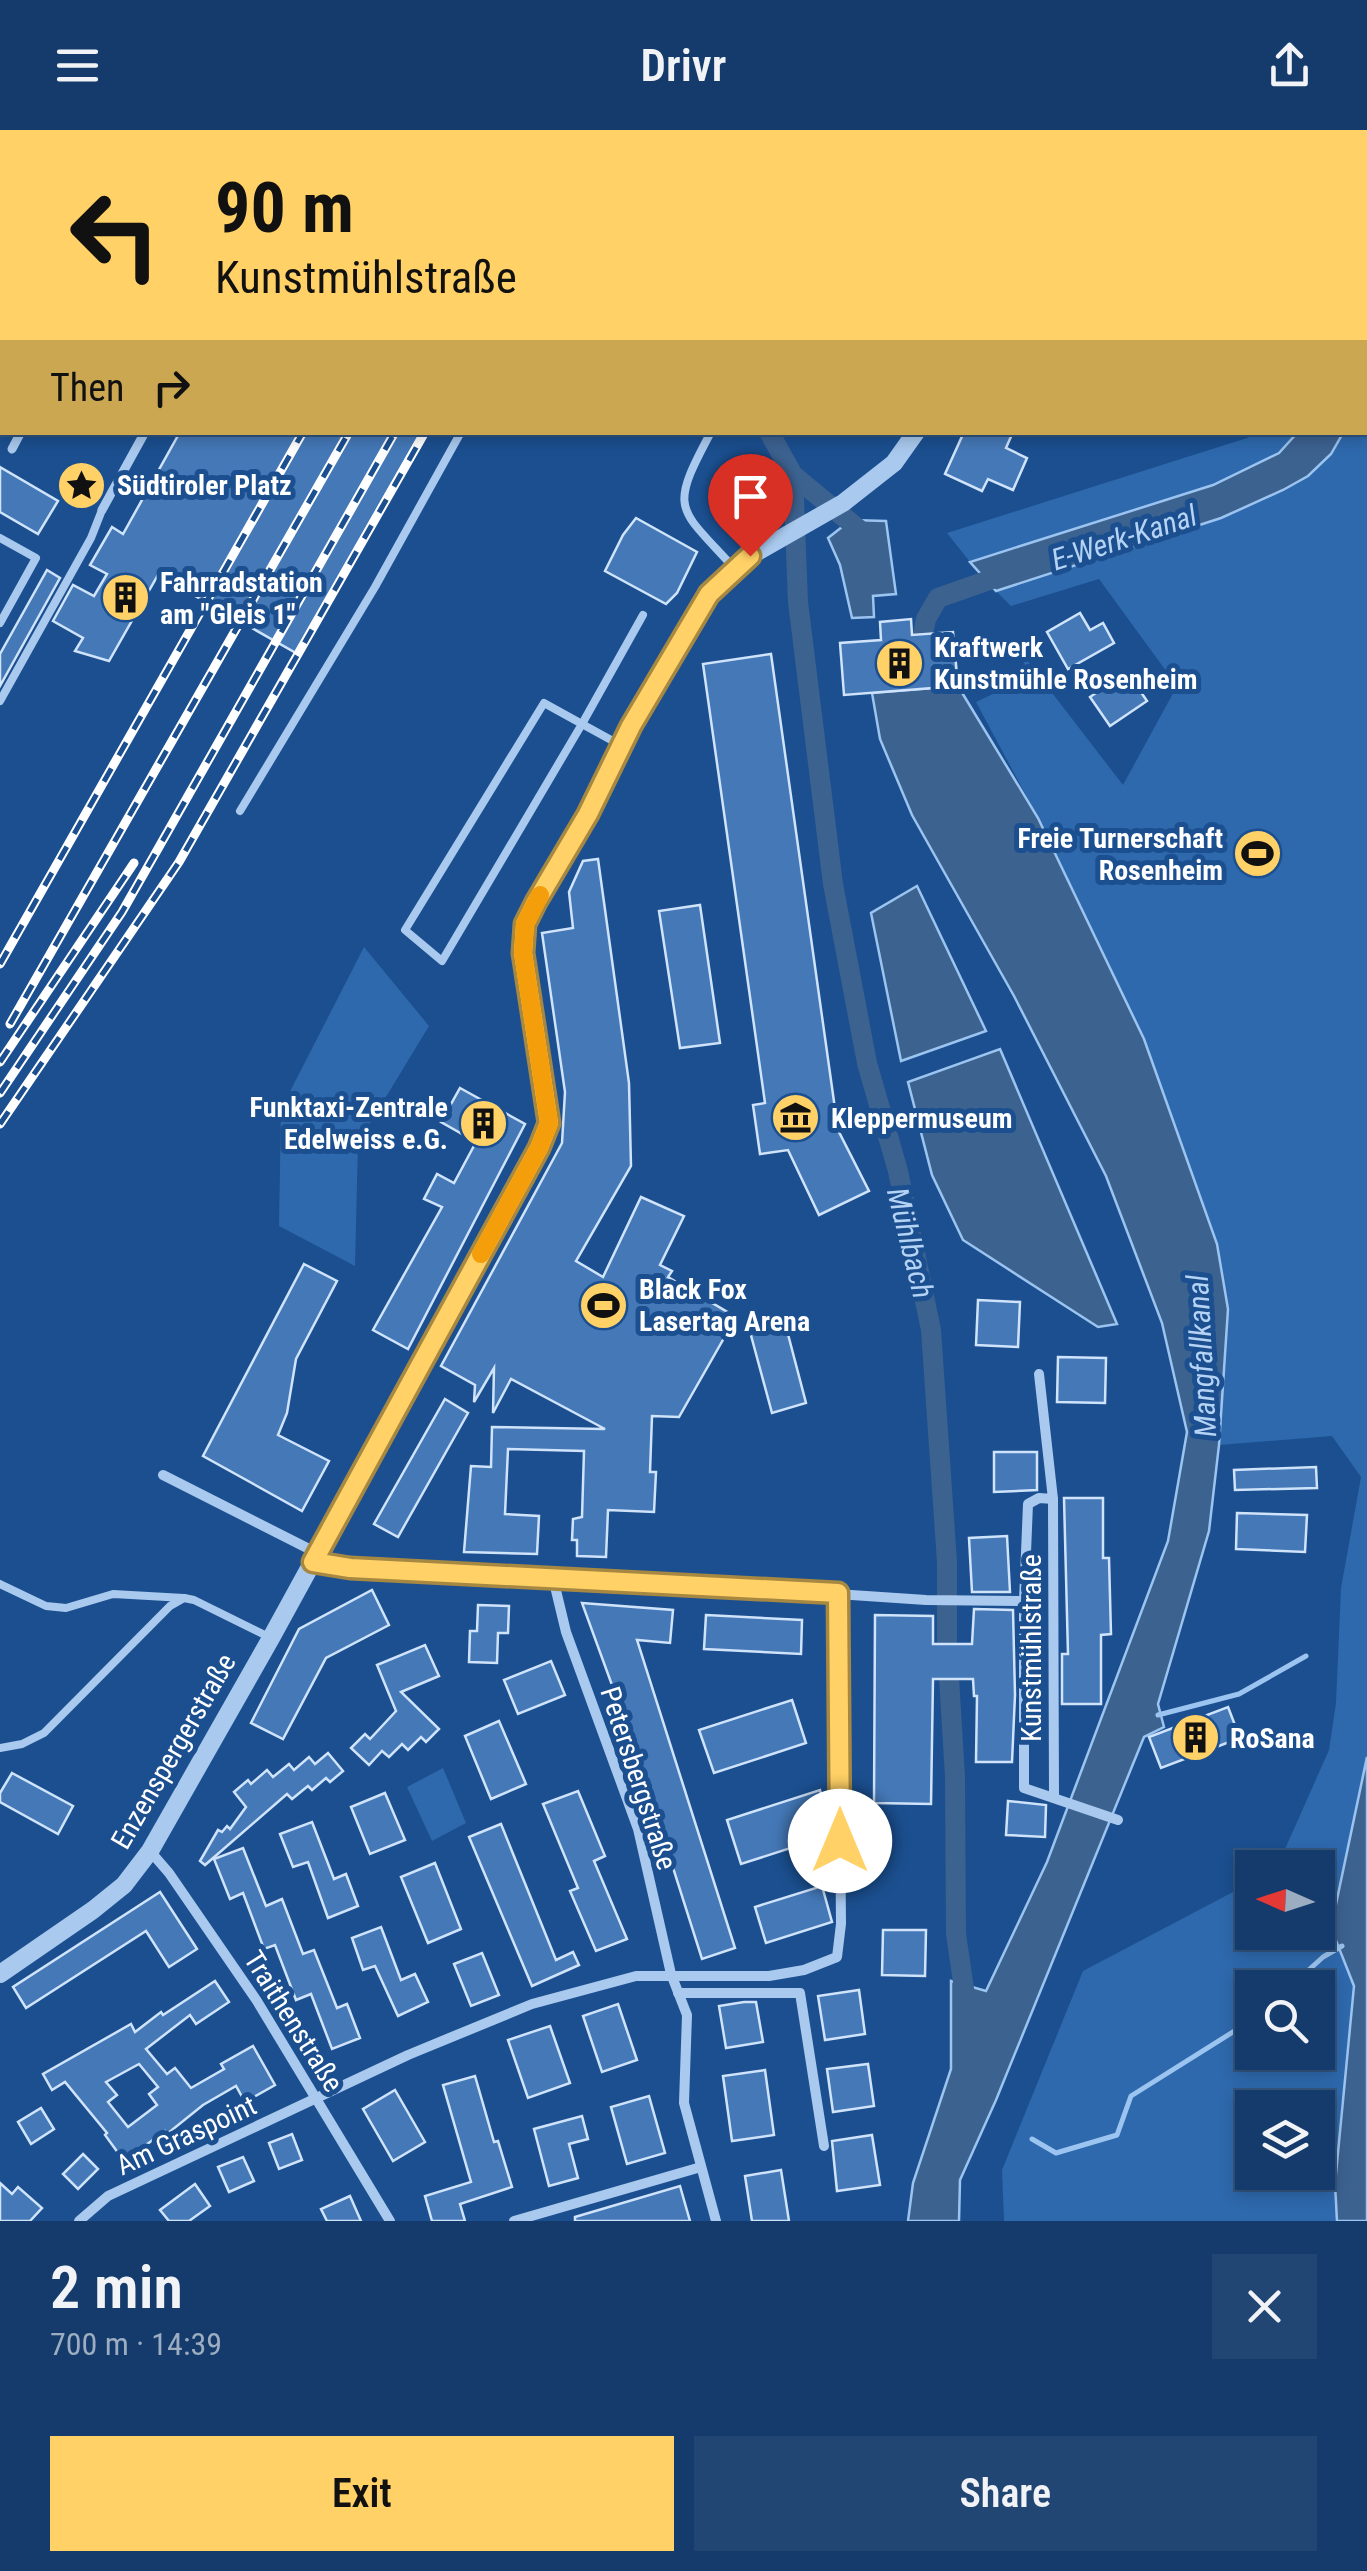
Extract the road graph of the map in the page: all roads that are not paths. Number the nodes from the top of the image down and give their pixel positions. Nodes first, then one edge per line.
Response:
1 (19, 435) edge
2 (143, 435) edge
3 (459, 435) edge
4 (708, 435) edge
5 (914, 435) edge
6 (12, 449) dead end
7 (102, 510) joint
8 (0, 538) edge
9 (734, 568) junction
10 (643, 614) dead end
11 (0, 623) edge
12 (0, 701) edge
13 (582, 724) junction
14 (622, 746) junction
15 (240, 811) dead end
16 (1039, 1374) dead end
17 (163, 1475) dead end
18 (1053, 1499) junction
19 (315, 1558) junction
20 (552, 1578) junction
21 (0, 1584) edge
22 (838, 1593) junction
23 (184, 1598) junction
24 (1024, 1602) junction
25 (272, 1638) junction
26 (0, 1748) edge
27 (1060, 1798) junction
28 (1118, 1820) dead end
29 (150, 1850) junction
30 (0, 1974) edge
31 (671, 1974) junction
32 (678, 1993) junction
33 (317, 2098) junction
34 (824, 2146) dead end
35 (701, 2168) junction
36 (80, 2221) edge
37 (390, 2221) edge
38 (514, 2221) edge
39 (716, 2221) edge

1 - 6 street
2 - 7 street
3 - 15 lane
4 - 9 lane
5 - 9 street, Enzenspergerstraße
7 - 12 lane
8 - 11 lane
9 - 14 street, Enzenspergerstraße
10 - 13 lane
13 - 13 lane
13 - 14 lane
14 - 19 street, Enzenspergerstraße
16 - 18 street, Kunstmühlstraße
17 - 19 street, Kunstmühlstraße
18 - 24 street, Kunstmühlstraße
18 - 27 street, Kunstmühlstraße
19 - 20 street, Kunstmühlstraße
19 - 25 street, Enzenspergerstraße
20 - 22 street, Kunstmühlstraße
20 - 31 street, Petersbergstraße
21 - 23 lane
22 - 24 street, Kunstmühlstraße
22 - 31 street, Am Graspoint
23 - 25 lane
23 - 26 lane
24 - 27 street, Kunstmühlstraße
25 - 29 street, Enzenspergerstraße
27 - 28 street
29 - 30 street, Enzenspergerstraße
29 - 33 street, Traithenstraße
31 - 32 street, Petersbergstraße
31 - 33 street, Am Graspoint
32 - 34 street
32 - 35 street, Petersbergstraße
33 - 36 street, Am Graspoint
33 - 37 street, Traithenstraße
35 - 38 street
35 - 39 street, Petersbergstraße

